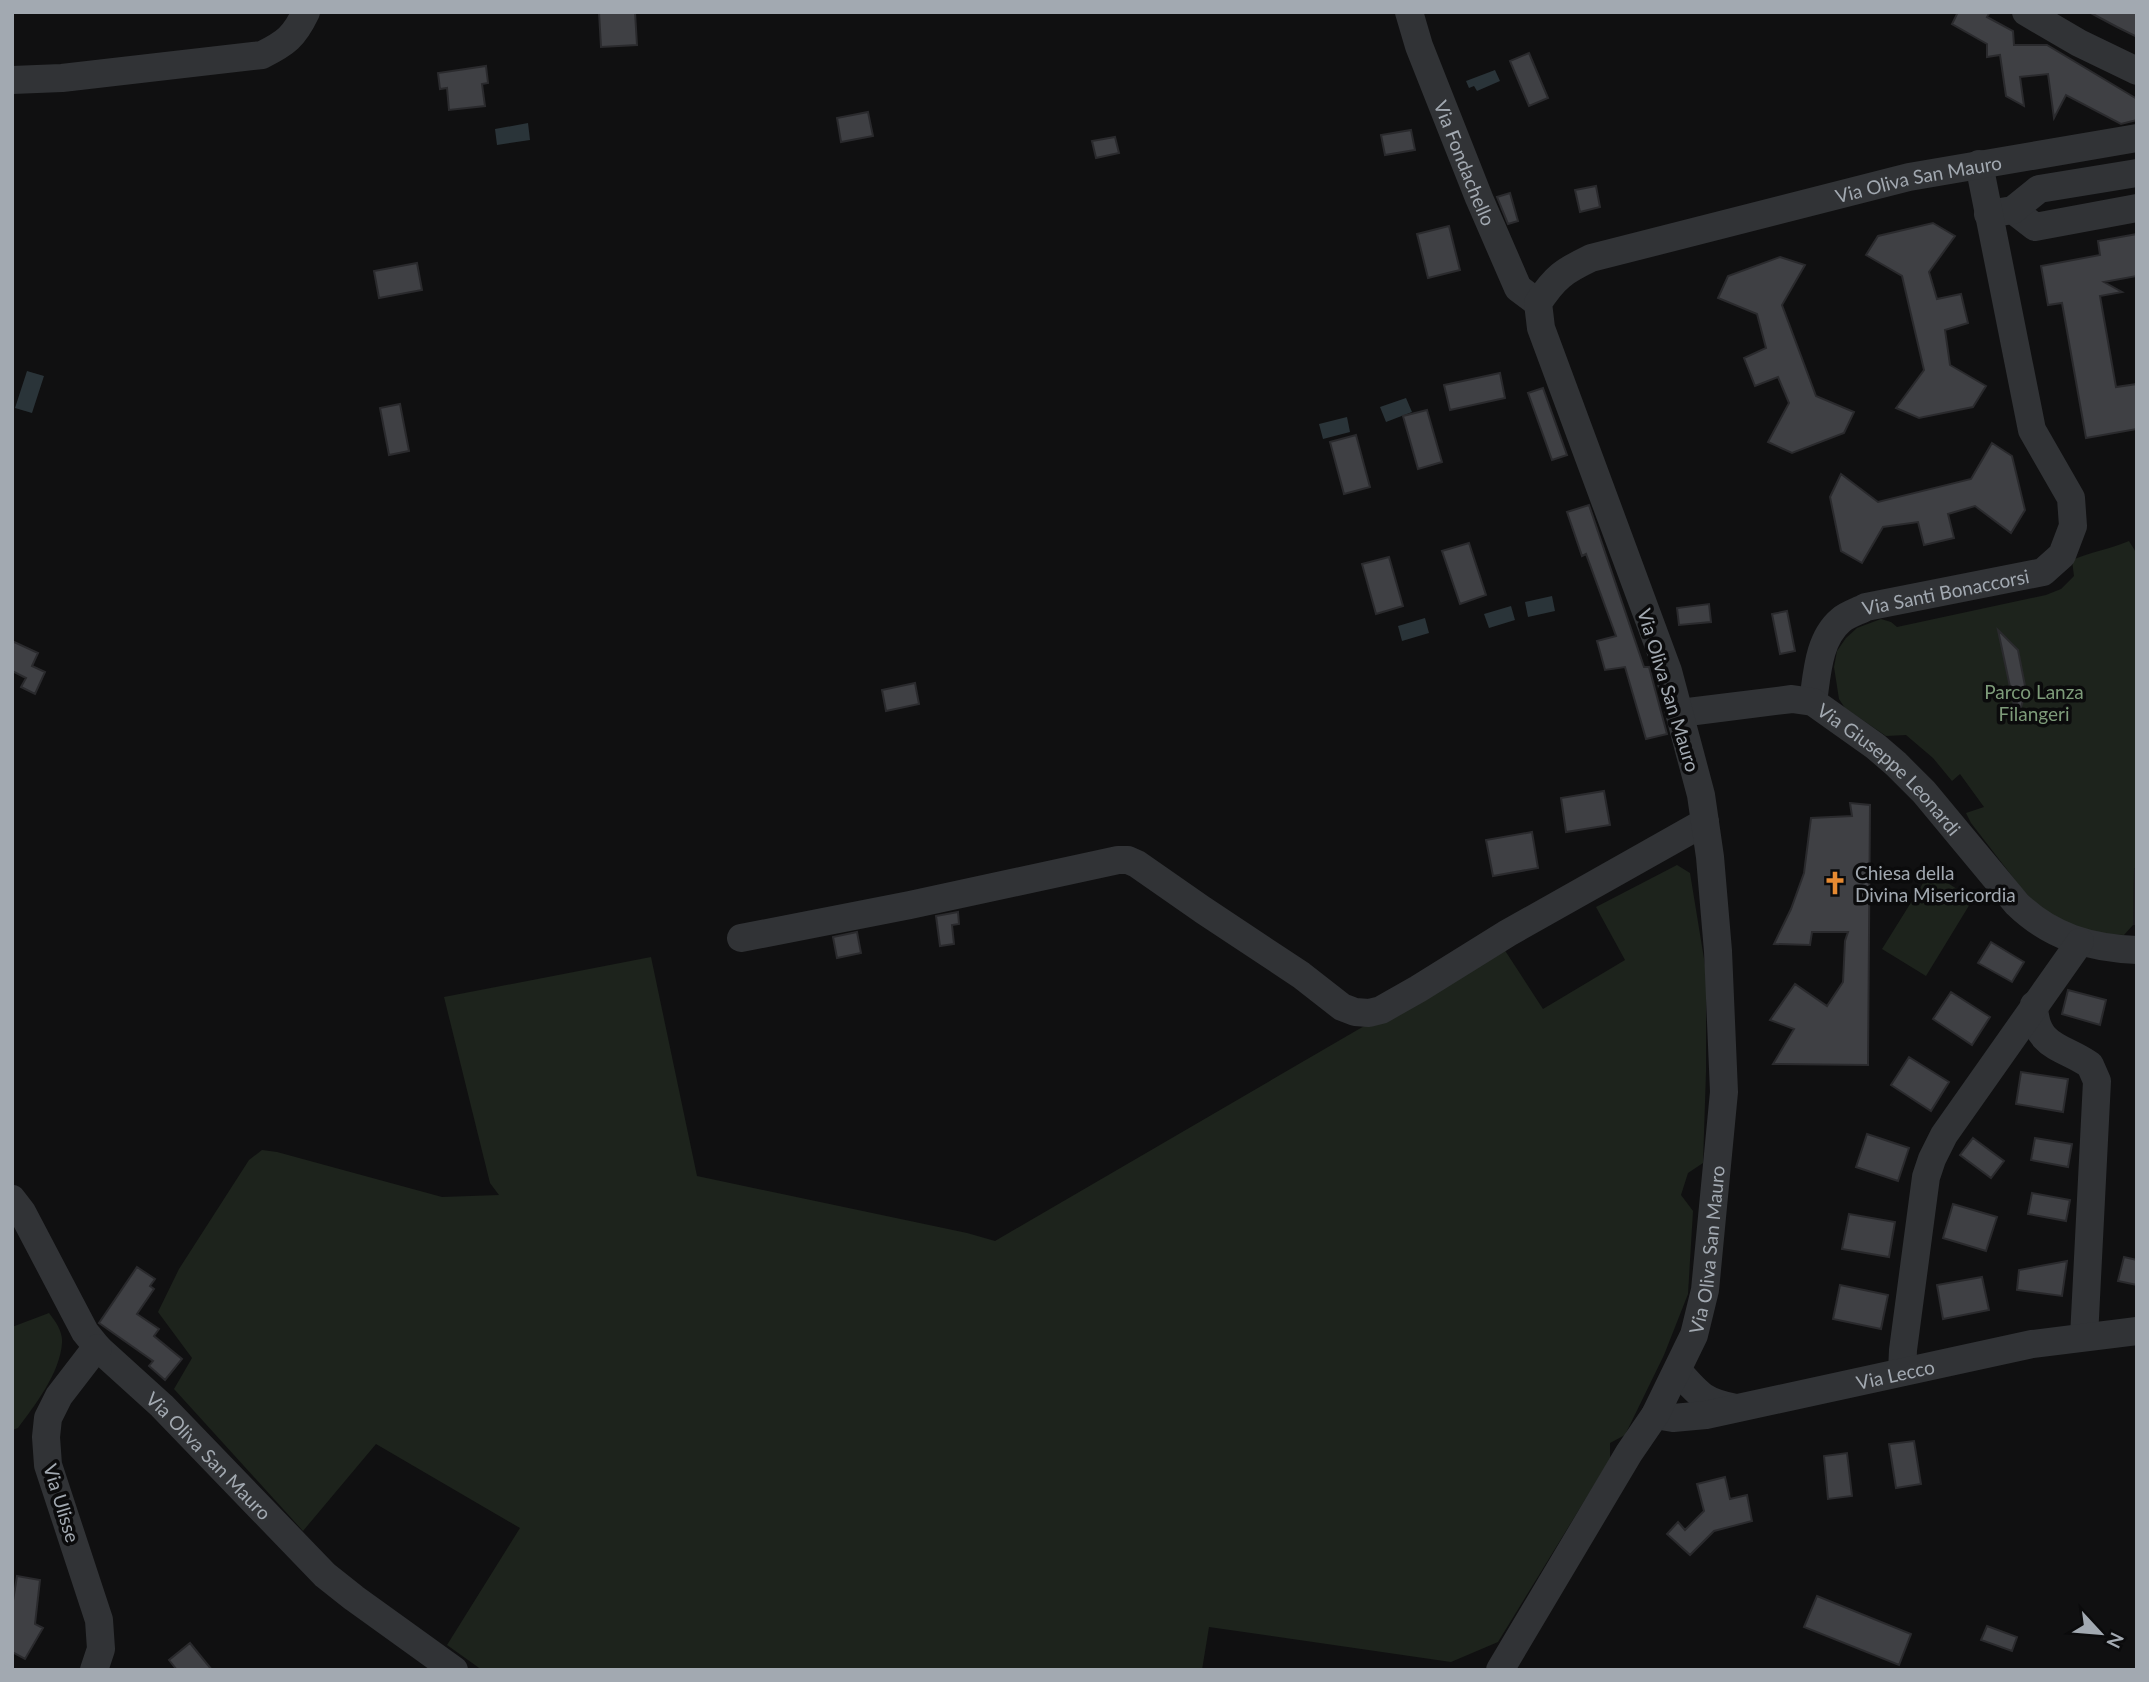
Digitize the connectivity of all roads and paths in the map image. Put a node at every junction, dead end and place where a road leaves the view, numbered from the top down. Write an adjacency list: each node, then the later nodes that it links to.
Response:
1 (306, 12): 6 (street)
2 (1409, 12): 13 (street, Via Fondachello)
3 (2026, 12): 4 (street)
4 (2079, 43): 5 (street); 7 (street)
5 (2137, 71)
6 (12, 80)
7 (2137, 85)
8 (2137, 138): 9 (street, Via Oliva San Mauro)
9 (1979, 164): 12 (street, Via Santi Bonaccorsi); 13 (street, Via Oliva San Mauro)
10 (2137, 173): 12 (street)
11 (2137, 208): 12 (street)
12 (2001, 212): 14 (street, Via Santi Bonaccorsi)
13 (1538, 303): 15 (street, Via Oliva San Mauro)
14 (1813, 702): 15 (street, Via Giuseppe Leonardi); 18 (street, Via Giuseppe Leonardi)
15 (1680, 713): 16 (street, Via Oliva San Mauro)
16 (1705, 822): 17 (street); 27 (street, Via Oliva San Mauro)
17 (741, 938)
18 (2080, 942): 19 (street, Via Giuseppe Leonardi); 20 (street)
19 (2137, 950)
20 (2034, 1005): 21 (street); 22 (street)
21 (2051, 1045): 22 (street); 25 (street)
22 (1997, 1059): 28 (street)
23 (12, 1199): 26 (street, Via Oliva San Mauro)
24 (2137, 1331): 25 (street, Via Lecco)
25 (2084, 1337): 28 (street, Via Lecco)
26 (98, 1348): 31 (street, Via Ulisse); 32 (street, Via Oliva San Mauro)
27 (1678, 1371): 29 (street); 30 (street, Via Oliva San Mauro)
28 (1902, 1372): 29 (street, Via Lecco)
29 (1736, 1408): 30 (street, Via Lecco)
30 (1655, 1415): 33 (street, Via Oliva San Mauro)
31 (94, 1670)
32 (454, 1670)
33 (1500, 1670)

